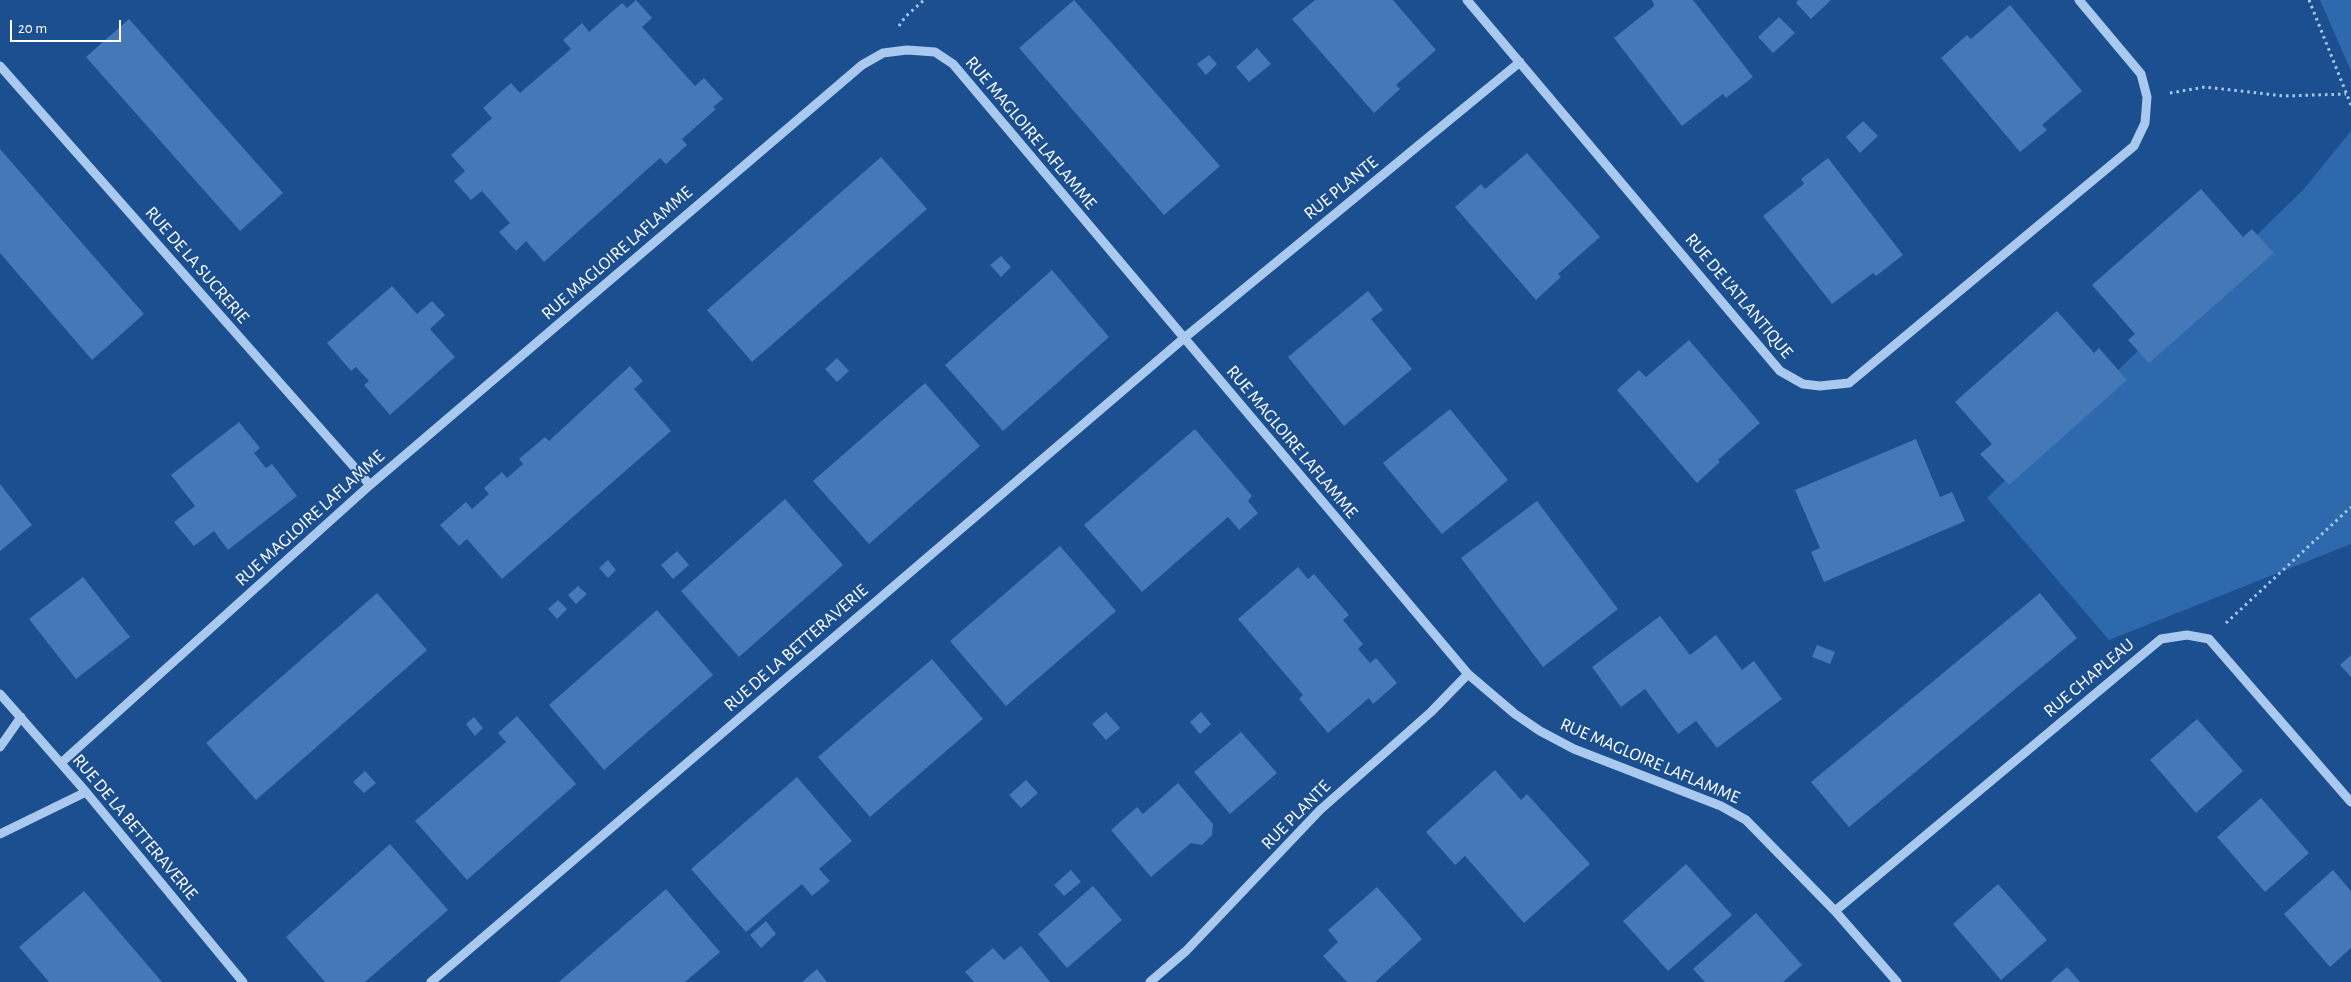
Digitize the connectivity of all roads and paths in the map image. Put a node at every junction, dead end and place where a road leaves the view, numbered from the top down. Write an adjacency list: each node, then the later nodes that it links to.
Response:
1 (1467, 0): 4 (street, RUE DE L'ATLANTIQUE)
2 (2079, 0): 7 (street, RUE DE L'ATLANTIQUE)
3 (2309, 0): 6 (path)
4 (1520, 62): 7 (street, RUE DE L'ATLANTIQUE); 9 (street, RUE PLANTE)
5 (0, 66): 10 (street, RUE DE LA SUCRERIE)
6 (2346, 94): 7 (path); 8 (path)
7 (2147, 97)
8 (2351, 104)
9 (1183, 339): 10 (street, RUE MAGLOIRE LAFLAMME); 13 (street, RUE MAGLOIRE LAFLAMME); 23 (street, RUE DE LA BETTERAVERIE)
10 (370, 485): 17 (street, RUE MAGLOIRE LAFLAMME)
11 (2351, 507): 12 (path)
12 (2209, 639): 19 (street); 21 (street, RUE CHAPLEAU)
13 (1468, 674): 21 (street, RUE MAGLOIRE LAFLAMME); 24 (street, RUE PLANTE)
14 (0, 694): 15 (street, RUE DE LA BETTERAVERIE)
15 (21, 718): 16 (street); 17 (street, RUE DE LA BETTERAVERIE)
16 (0, 746)
17 (61, 763): 18 (street, RUE DE LA BETTERAVERIE)
18 (86, 792): 20 (street); 22 (street, RUE DE LA BETTERAVERIE)
19 (2351, 802)
20 (0, 834)
21 (1836, 911): 25 (street, RUE MAGLOIRE LAFLAMME)
22 (243, 982)
23 (431, 982)
24 (1150, 982)
25 (1897, 982)

